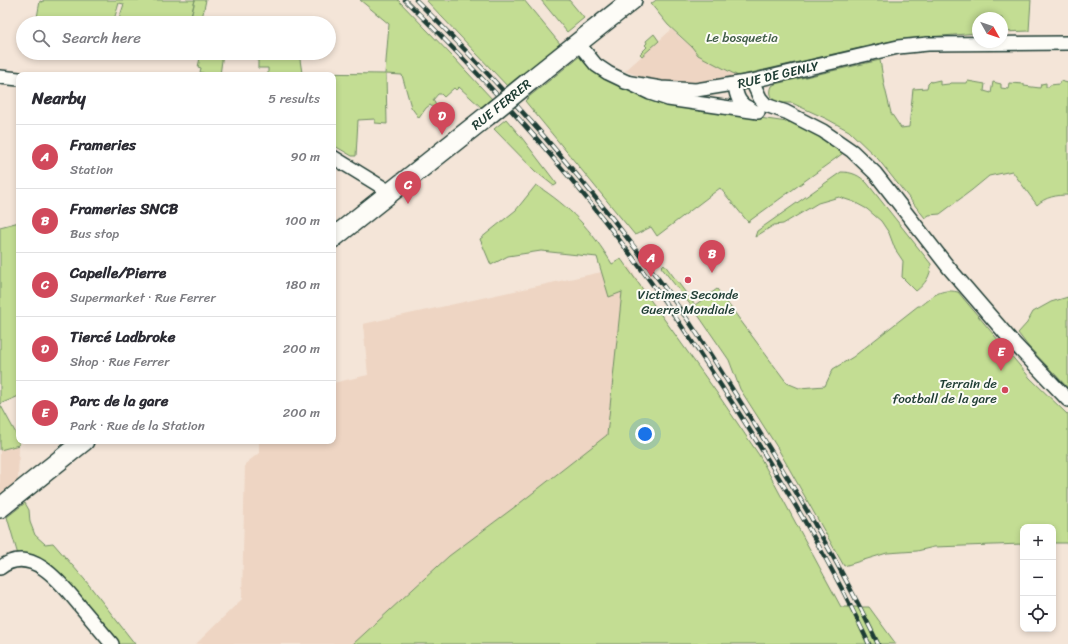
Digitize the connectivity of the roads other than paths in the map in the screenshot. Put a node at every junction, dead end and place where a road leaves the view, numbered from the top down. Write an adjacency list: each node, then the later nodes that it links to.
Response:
1 (632, 0): 2 (main road, RUE FERRER)
2 (578, 43): 7 (street); 12 (main road, RUE FERRER, bridge)
3 (1068, 43): 6 (street, RUE DE GENLY)
4 (0, 77): 5 (street)
5 (16, 79)
6 (752, 81): 8 (street, RUE DE GENLY); 10 (street)
7 (625, 82): 8 (street, RUE DE GENLY); 9 (street, RUE DE GENLY)
8 (735, 84): 9 (street)
9 (758, 112): 10 (street, RUE DE GENLY)
10 (800, 120): 14 (street)
11 (336, 159): 12 (street)
12 (390, 192): 13 (main road, RUE FERRER)
13 (336, 236)
14 (1068, 400)
15 (80, 444): 16 (main road)
16 (0, 508)
17 (0, 568): 18 (street)
18 (112, 644)

